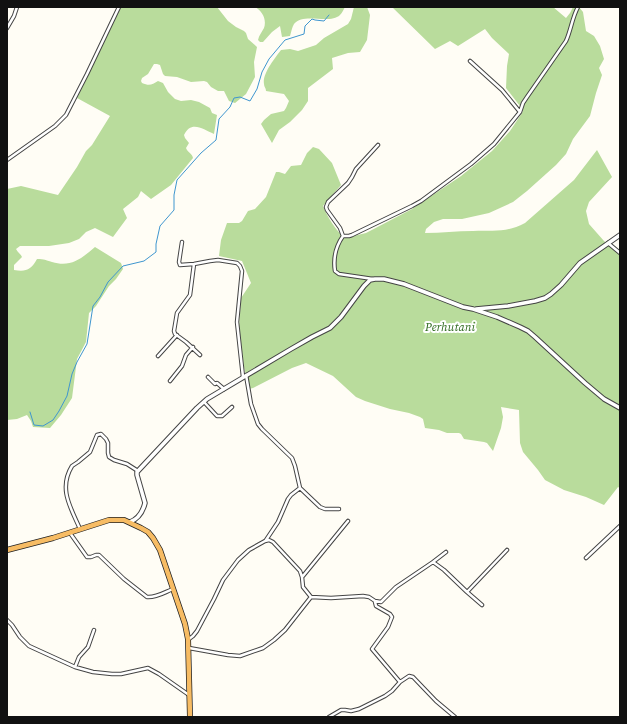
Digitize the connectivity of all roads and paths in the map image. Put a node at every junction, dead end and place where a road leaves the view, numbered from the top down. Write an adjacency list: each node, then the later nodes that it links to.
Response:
1 (17, 7): 4 (street)
2 (119, 7): 8 (street)
3 (578, 7): 6 (street)
4 (7, 28)
5 (470, 61): 6 (street)
6 (520, 112): 10 (street)
7 (378, 145): 10 (street)
8 (7, 160)
9 (620, 235): 12 (street)
10 (343, 236): 15 (street)
11 (182, 242): 14 (street)
12 (608, 243): 13 (street); 16 (street)
13 (620, 253)
14 (194, 264): 17 (street); 21 (street)
15 (375, 279): 16 (street); 21 (street)
16 (473, 309): 27 (street)
17 (177, 335): 18 (street); 20 (street)
18 (193, 347): 19 (street); 23 (street)
19 (200, 355)
20 (158, 356)
21 (245, 376): 24 (street); 29 (street)
22 (208, 377): 24 (street)
23 (170, 381)
24 (224, 389): 25 (street)
25 (204, 402): 26 (street); 28 (street)
26 (232, 408)
27 (620, 408)
28 (138, 471): 32 (street); 34 (street)
29 (300, 488): 30 (street); 36 (street)
30 (339, 509)
31 (348, 521): 42 (street)
32 (130, 522): 34 (highway); 43 (highway)
33 (620, 526): 40 (street)
34 (80, 529): 35 (highway)
35 (70, 532): 37 (highway); 43 (street)
36 (265, 541): 42 (street); 50 (street)
37 (7, 550)
38 (507, 550): 44 (street)
39 (446, 552): 41 (street)
40 (586, 558)
41 (434, 562): 44 (street); 46 (street)
42 (302, 577): 45 (street)
43 (173, 589): 50 (highway)
44 (467, 592): 47 (street)
45 (311, 598): 46 (street); 51 (street)
46 (375, 601): 53 (street)
47 (482, 605)
48 (7, 620): 52 (street)
49 (94, 630): 52 (street)
50 (188, 639): 51 (highway)
51 (189, 648): 54 (highway)
52 (75, 666): 54 (street)
53 (400, 682): 56 (street); 57 (street)
54 (190, 695): 55 (highway)
55 (190, 717)
56 (329, 717)
57 (455, 717)

